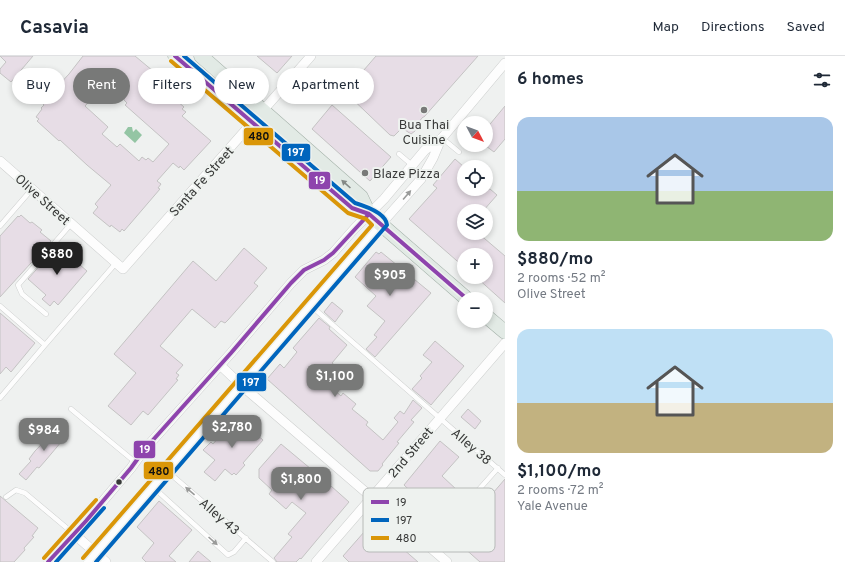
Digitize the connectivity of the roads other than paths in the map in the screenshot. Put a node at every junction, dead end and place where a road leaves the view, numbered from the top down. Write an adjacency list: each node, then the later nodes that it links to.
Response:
1 (175, 56): 6 (main road)
2 (201, 56): 5 (main road)
3 (311, 56): 5 (street, Santa Fe Street)
4 (505, 63): 7 (street)
5 (263, 111): 6 (street, Santa Fe Street); 13 (main road, one-way to 5)
6 (253, 123): 13 (main road); 17 (street, Santa Fe Street)
7 (442, 138): 8 (lane); 11 (street); 15 (street, one-way to 7)
8 (457, 150)
9 (399, 154): 11 (lane)
10 (0, 161): 12 (street, Olive Street)
11 (412, 165): 13 (street)
12 (32, 189): 14 (street, Olive Street); 16 (lane)
13 (369, 214): 15 (main road); 26 (street)
14 (71, 224): 17 (street, Olive Street); 21 (lane)
15 (381, 224): 18 (main road); 19 (street)
16 (0, 226)
17 (119, 266): 25 (lane)
18 (459, 292)
19 (310, 305): 27 (street); 30 (lane, Alley 38)
20 (0, 306): 25 (lane)
21 (46, 314)
22 (493, 322): 23 (main road)
23 (505, 332)
24 (505, 343): 30 (street, 2nd Street)
25 (45, 345): 28 (lane)
26 (220, 365): 27 (street); 31 (street)
27 (241, 385): 33 (street); 38 (street)
28 (0, 398)
29 (71, 409): 31 (lane)
30 (439, 418): 32 (lane, Alley 38); 36 (street, 2nd Street)
31 (135, 462): 41 (street)
32 (498, 468): 34 (lane, Alley 38); 37 (lane)
33 (167, 471): 35 (street); 42 (lane, Alley 43, one-way to 33)
34 (505, 475)
35 (153, 487): 42 (lane, one-way to 42); 44 (street)
36 (380, 488)
37 (480, 488)
38 (363, 489)
39 (6, 497): 41 (lane)
40 (363, 507): 49 (street, 2nd Street)
41 (74, 534): 44 (street); 45 (street)
42 (246, 538): 48 (lane, Alley 43)
43 (435, 552): 50 (street)
44 (96, 553): 46 (street); 47 (street)
45 (48, 562)
46 (88, 562)
47 (106, 562)
48 (273, 562)
49 (316, 562)
50 (447, 562)

